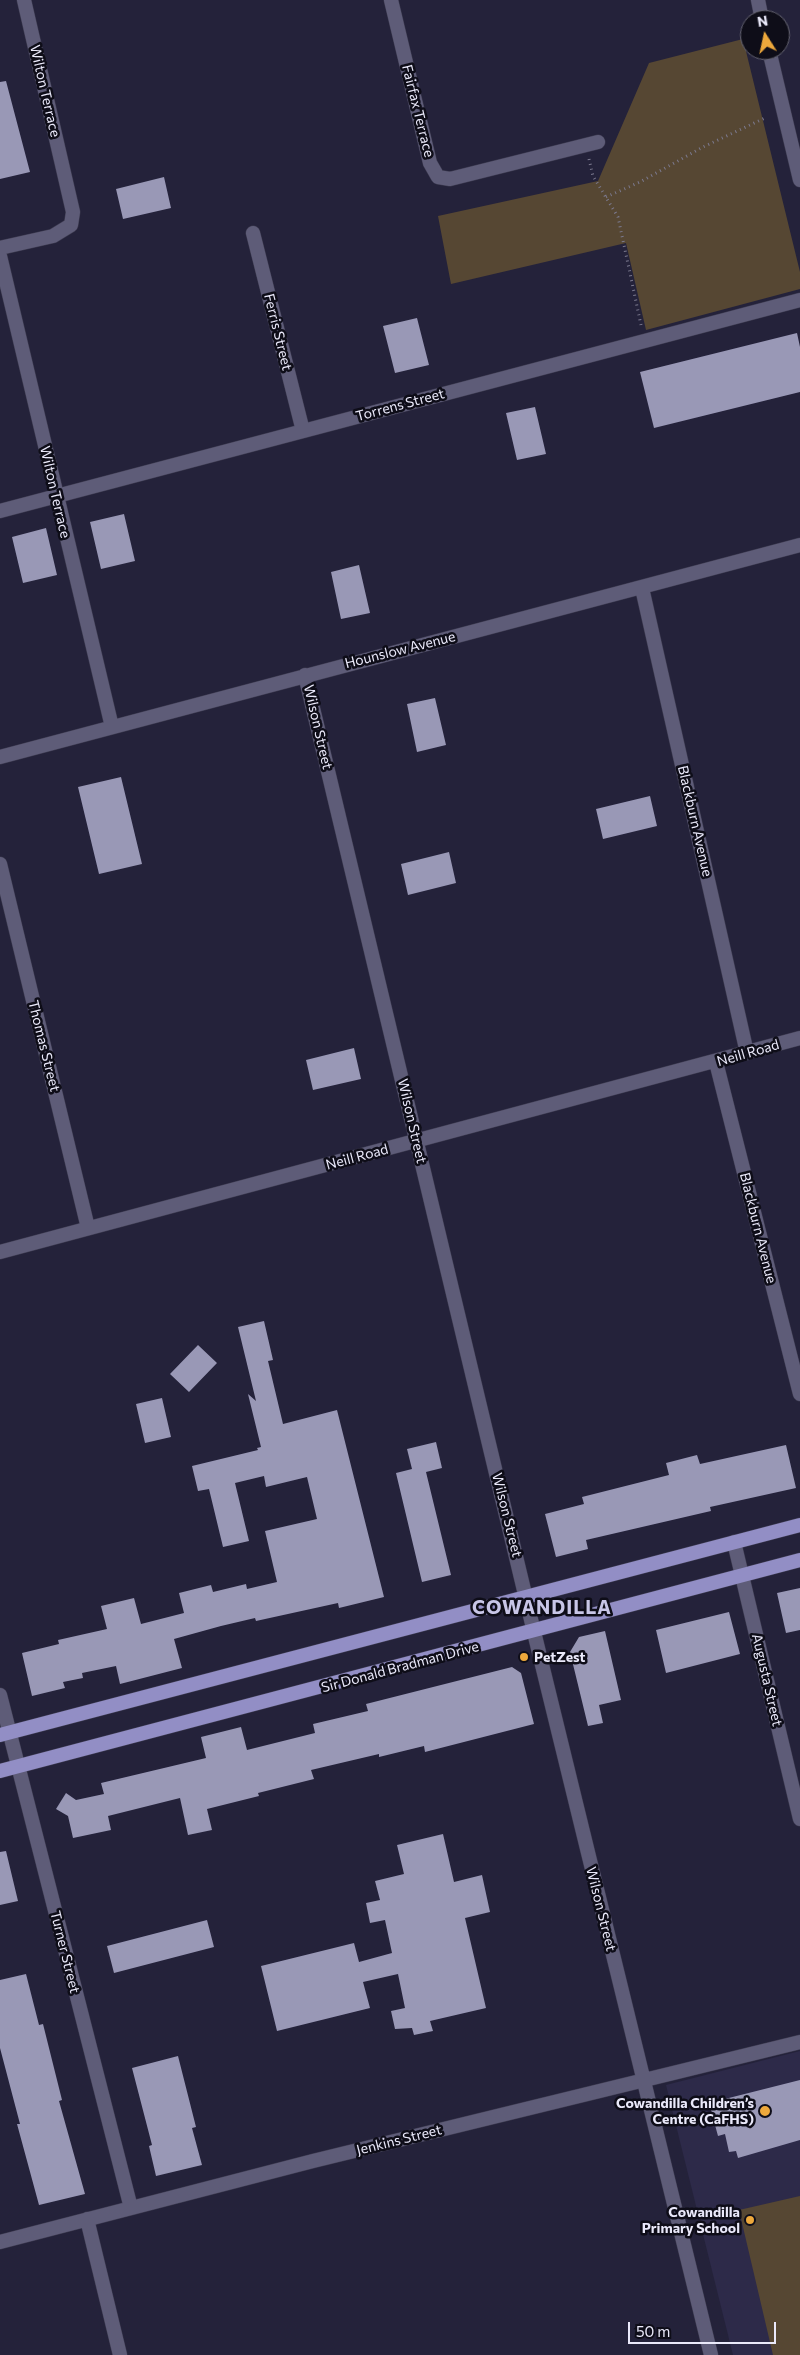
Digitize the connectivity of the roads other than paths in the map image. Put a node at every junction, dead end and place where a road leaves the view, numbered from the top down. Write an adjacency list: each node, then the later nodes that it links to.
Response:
1 (24, 0): 7 (street, Wilton Terrace)
2 (391, 0): 4 (street, Fairfax Terrace)
3 (771, 60): 5 (street)
4 (598, 142)
5 (800, 180)
6 (253, 233): 10 (street, Ferris Street)
7 (0, 248)
8 (0, 256): 11 (street, Wilton Terrace)
9 (800, 300): 10 (street, Torrens Street)
10 (303, 431): 11 (street, Torrens Street)
11 (56, 496): 12 (street, Torrens Street); 16 (street, Wilton Terrace)
12 (0, 511)
13 (800, 545): 14 (street, Hounslow Avenue)
14 (642, 588): 15 (street, Hounslow Avenue); 20 (street, Blackburn Avenue)
15 (305, 675): 16 (street, Hounslow Avenue); 22 (street, Wilson Street)
16 (112, 727): 17 (street, Hounslow Avenue)
17 (0, 757)
18 (0, 864): 23 (street, Thomas Street)
19 (800, 1038): 20 (street, Neill Road)
20 (747, 1053): 21 (street, Neill Road)
21 (716, 1062): 22 (street, Neill Road); 25 (street, Blackburn Avenue)
22 (417, 1142): 23 (street, Neill Road); 30 (street, Wilson Street)
23 (88, 1228): 24 (street, Neill Road)
24 (0, 1252)
25 (800, 1394)
26 (800, 1525): 27 (main road)
27 (734, 1542): 29 (street, Augusta Street); 30 (main road)
28 (800, 1560): 29 (main road, Sir Donald Bradman Drive)
29 (742, 1575): 31 (main road, Sir Donald Bradman Drive); 36 (street, Augusta Street)
30 (526, 1596): 31 (street, Wilson Street); 33 (main road)
31 (534, 1632): 34 (main road, Sir Donald Bradman Drive); 39 (street, Wilson Street)
32 (0, 1696): 33 (street, Turner Street)
33 (4, 1734): 34 (street, Turner Street)
34 (18, 1767): 35 (main road, Sir Donald Bradman Drive); 40 (street, Turner Street)
35 (0, 1771)
36 (798, 1798): 37 (street, Augusta Street)
37 (800, 1819)
38 (800, 2042): 39 (street, Jenkins Street)
39 (642, 2080): 40 (street, Jenkins Street); 44 (street, Wilson Street)
40 (131, 2208): 41 (street, Jenkins Street)
41 (87, 2219): 42 (street, Jenkins Street); 43 (street)
42 (0, 2242)
43 (120, 2355)
44 (711, 2355)

